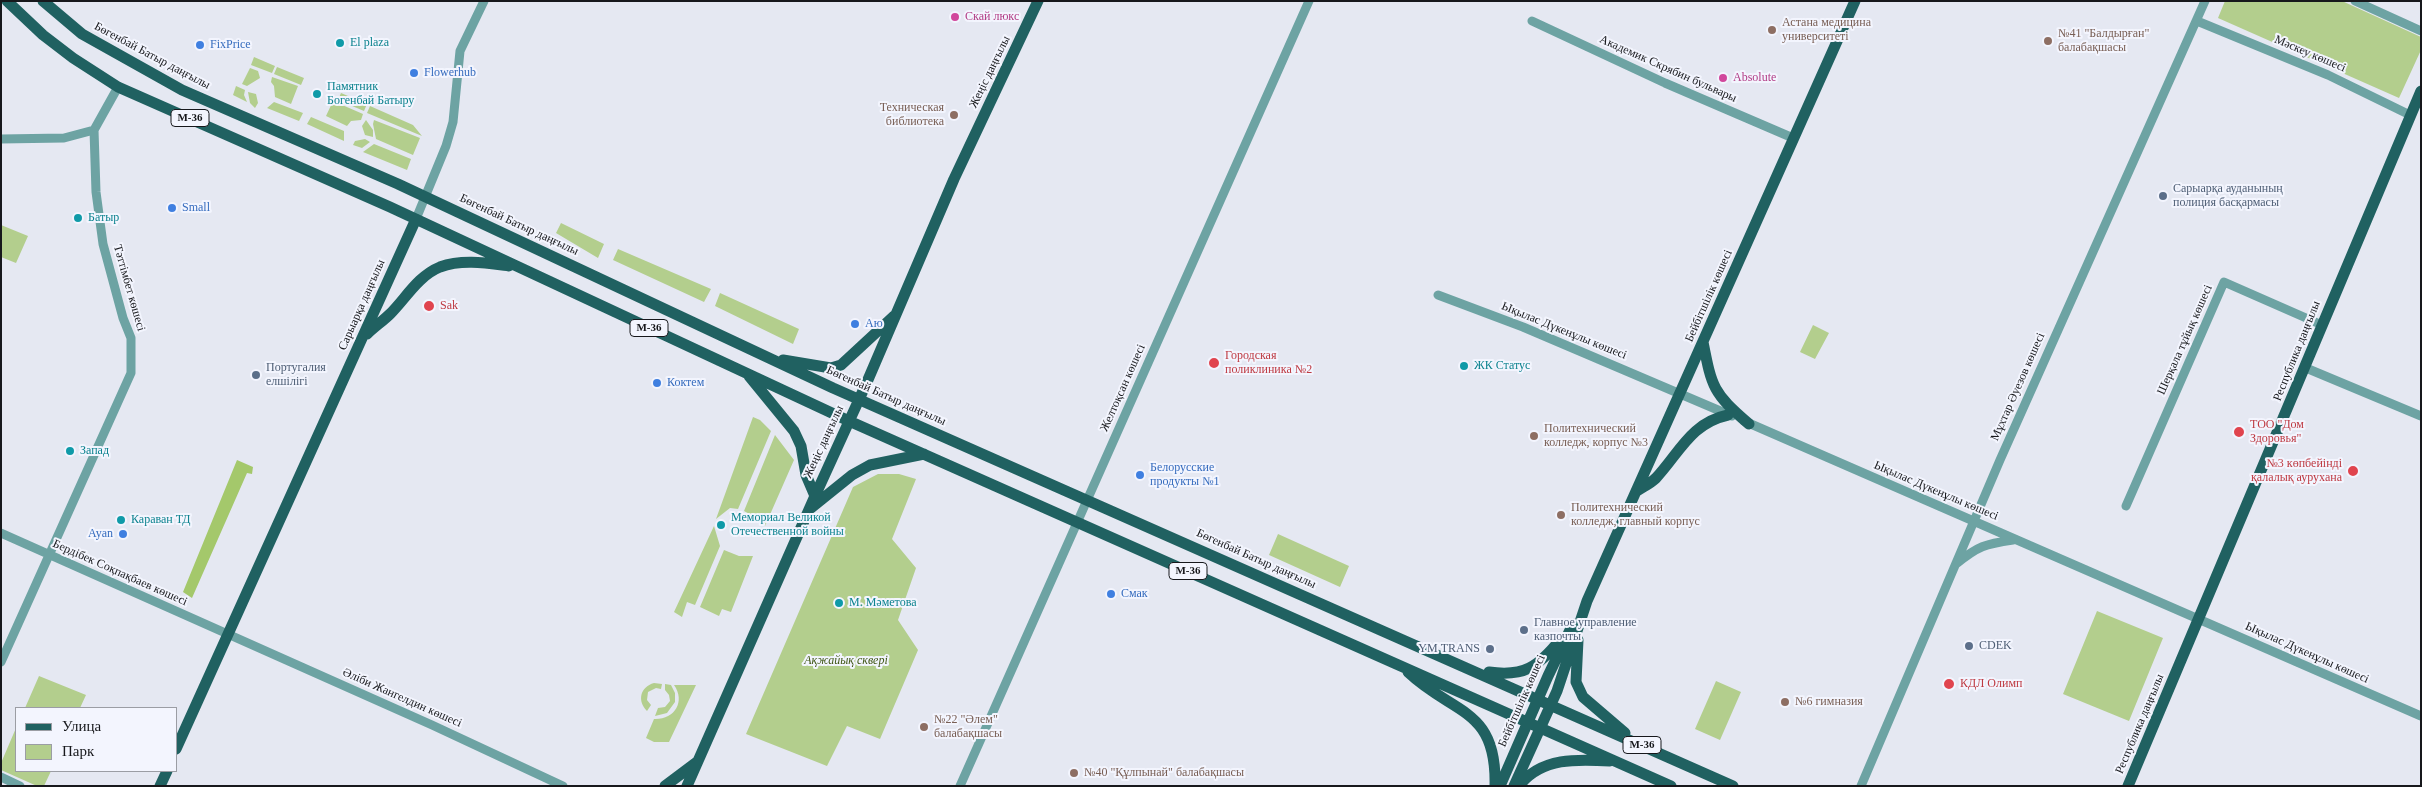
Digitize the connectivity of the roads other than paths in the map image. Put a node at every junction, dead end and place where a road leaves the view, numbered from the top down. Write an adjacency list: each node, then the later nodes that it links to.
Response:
1 (7, 1): 12 (main road, M-36)
2 (43, 1): 18 (main road, Бөгенбай Батыр даңғылы / M-36)
3 (484, 1): 18 (street, Сарыарқа даңғылы)
4 (1038, 1): 22 (main road, Жеңіс даңғылы)
5 (1309, 1): 38 (street, Желтоқсан көшесі)
6 (1855, 1): 16 (main road, Бейбітшілік көшесі)
7 (2205, 1): 10 (street, Мұхтар Әуезов көшесі)
8 (2355, 1): 11 (street)
9 (1532, 21): 16 (street, Академик Скрябин бульвары)
10 (2197, 21): 14 (street, Мәскеу көшесі); 42 (street, Мұхтар Әуезов көшесі)
11 (2421, 31)
12 (118, 87): 15 (street); 19 (main road, M-36)
13 (2421, 91): 14 (main road, Республика даңғылы)
14 (2410, 115): 23 (main road, Республика даңғылы)
15 (94, 130): 17 (street); 45 (street, Тәттімбет көшесі)
16 (1793, 138): 25 (main road, Бейбітшілік көшесі)
17 (1, 139)
18 (425, 197): 19 (street, Сарыарқа даңғылы); 26 (main road, Бөгенбай Батыр даңғылы / M-36)
19 (416, 220): 20 (main road, M-36); 24 (main road, Сарыарқа даңғылы)
20 (518, 267): 24 (main road); 28 (main road, M-36)
21 (1438, 295): 29 (street, Ықылас Дүкенұлы көшесі)
22 (897, 313): 26 (main road); 30 (main road, Жеңіс даңғылы)
23 (2322, 325): 27 (main road, Республика даңғылы); 39 (street, Шерқала тұйық көшесі)
24 (364, 337): 49 (main road, Сарыарқа даңғылы)
25 (1703, 341): 29 (main road, Бейбітшілік көшесі); 34 (main road)
26 (768, 357): 30 (main road, Бөгенбай Батыр даңғылы / M-36)
27 (2306, 368): 32 (street); 47 (main road, Республика даңғылы)
28 (746, 373): 33 (main road, M-36); 37 (main road)
29 (1681, 394): 31 (street, Ықылас Дүкенұлы көшесі); 36 (main road, Бейбітшілік көшесі)
30 (860, 399): 33 (main road, Жеңіс даңғылы); 38 (main road, Бөгенбай Батыр даңғылы / M-36)
31 (1728, 415): 34 (street, Ықылас Дүкенұлы көшесі); 36 (main road)
32 (2421, 416)
33 (850, 421): 35 (main road, M-36); 37 (main road, Жеңіс даңғылы)
34 (1749, 424): 42 (street, Ықылас Дүкенұлы көшесі)
35 (924, 454): 40 (main road); 41 (main road, M-36)
36 (1637, 492): 48 (main road, Бейбітшілік көшесі)
37 (814, 496): 40 (main road, Жеңіс даңғылы)
38 (1087, 500): 41 (street, Желтоқсан көшесі); 52 (main road, Бөгенбай Батыр даңғылы / M-36)
39 (2126, 506)
40 (810, 509): 60 (main road, Жеңіс даңғылы)
41 (1077, 522): 51 (main road, M-36); 69 (street, Желтоқсан көшесі)
42 (1974, 522): 44 (street, Ықылас Дүкенұлы көшесі); 46 (street, Мұхтар Әуезов көшесі)
43 (1, 533): 45 (street, Бердібек Соқпақбаев көшесі)
44 (2015, 539): 46 (street); 47 (street, Ықылас Дүкенұлы көшесі)
45 (49, 555): 49 (street, Бердібек Соқпақбаев көшесі); 50 (street, Тәттімбет көшесі)
46 (1954, 566): 76 (street, Мұхтар Әуезов көшесі)
47 (2200, 620): 55 (street, Ықылас Дүкенұлы көшесі); 77 (main road, Республика даңғылы)
48 (1576, 625): 52 (main road); 53 (main road, Бейбітшілік көшесі); 54 (main road, Бейбітшілік көшесі); 58 (main road)
49 (229, 636): 59 (main road, Сарыарқа даңғылы); 66 (street, Әліби Жангелдин көшесі)
50 (1, 662)
51 (1401, 666): 56 (main road, M-36); 70 (main road)
52 (1474, 670): 53 (main road, Бөгенбай Батыр даңғылы / M-36)
53 (1538, 698): 54 (main road, Бөгенбай Батыр даңғылы / M-36); 56 (main road, Бейбітшілік көшесі)
54 (1551, 704): 57 (main road, Бейбітшілік көшесі); 58 (main road, Бөгенбай Батыр даңғылы / M-36)
55 (2421, 716)
56 (1527, 722): 57 (main road, M-36); 71 (main road, Бейбітшілік көшесі)
57 (1540, 727): 61 (main road, M-36); 72 (main road, Бейбітшілік көшесі)
58 (1636, 742): 75 (main road, Бөгенбай Батыр даңғылы / M-36)
59 (178, 745)
60 (698, 761): 67 (main road); 68 (main road, Жеңіс даңғылы)
61 (1619, 762): 73 (main road); 74 (main road, M-36)
62 (167, 772): 65 (main road)
63 (1, 777): 64 (street)
64 (20, 786)
65 (160, 786)
66 (563, 786)
67 (665, 786)
68 (687, 786)
69 (960, 786)
70 (1495, 786)
71 (1500, 786)
72 (1514, 786)
73 (1520, 786)
74 (1671, 786)
75 (1733, 786)
76 (1861, 786)
77 (2128, 786)

